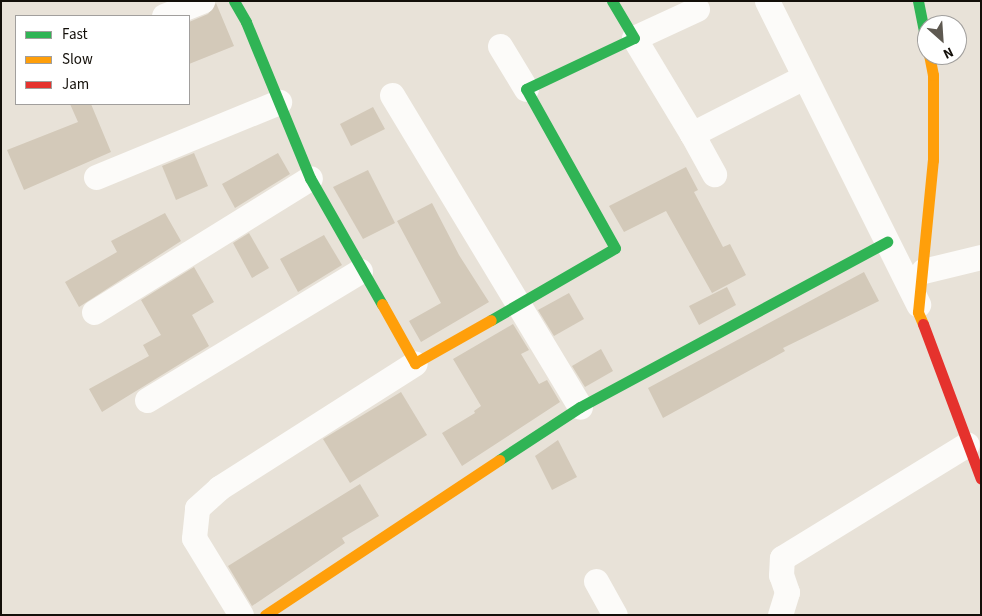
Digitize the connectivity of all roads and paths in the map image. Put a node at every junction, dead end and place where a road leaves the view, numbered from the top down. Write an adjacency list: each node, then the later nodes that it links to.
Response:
1 (202, 1): 7 (street)
2 (234, 1): 15 (street)
3 (612, 1): 9 (street)
4 (767, 1): 12 (street)
5 (918, 1): 8 (street)
6 (697, 10): 9 (street)
7 (167, 15)
8 (921, 15)
9 (634, 38): 13 (street); 16 (street)
10 (500, 46): 13 (street)
11 (931, 65): 23 (street)
12 (804, 76): 16 (street); 20 (street)
13 (526, 89): 24 (street)
14 (392, 95): 24 (street)
15 (279, 102): 18 (street); 19 (street)
16 (692, 134): 17 (street)
17 (714, 174)
18 (96, 177)
19 (310, 178): 22 (street); 26 (street)
20 (887, 242): 25 (street); 29 (street)
21 (981, 257): 23 (street)
22 (360, 270): 27 (street); 28 (street)
23 (923, 271): 25 (street)
24 (518, 303): 27 (street); 29 (street)
25 (918, 304): 30 (street)
26 (94, 312)
27 (415, 363): 33 (street)
28 (147, 400)
29 (580, 407): 34 (street)
30 (968, 444): 31 (street); 36 (street)
31 (981, 479)
32 (596, 581): 35 (street)
33 (241, 615)
34 (265, 615)
35 (615, 615)
36 (780, 615)

